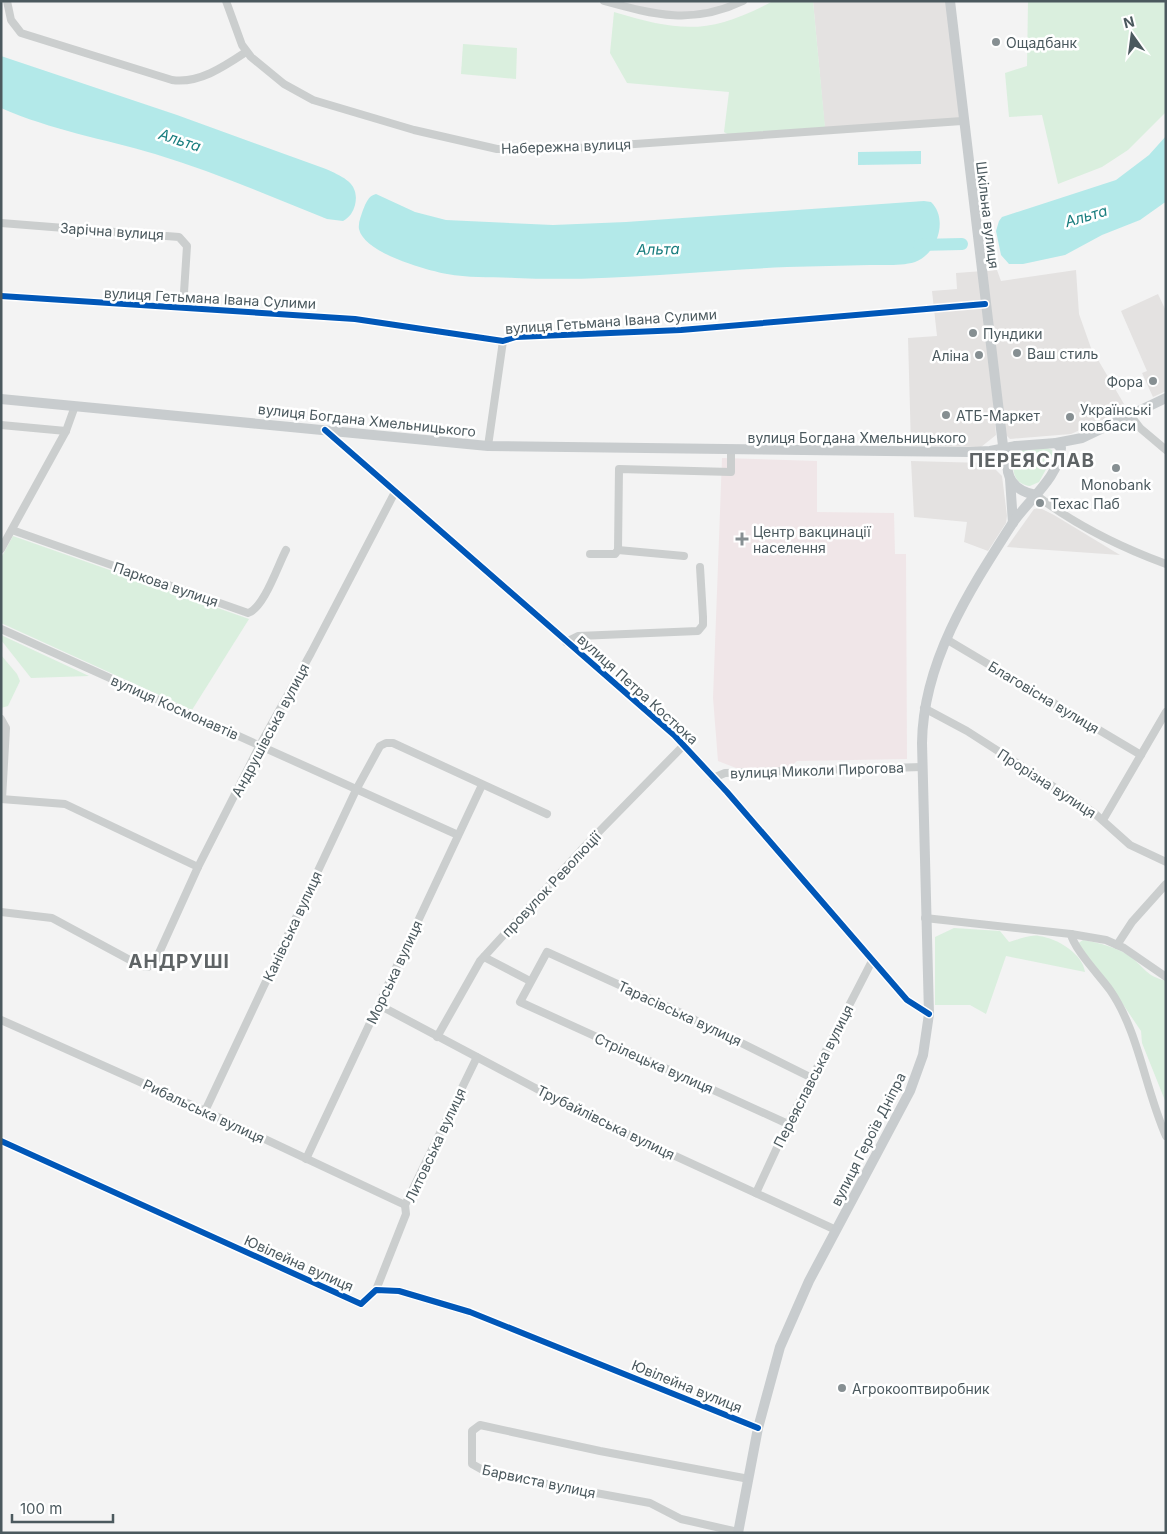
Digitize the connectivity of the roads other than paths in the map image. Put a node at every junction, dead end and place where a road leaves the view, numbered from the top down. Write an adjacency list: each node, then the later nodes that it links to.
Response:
1 (7, 1): 6 (street)
2 (226, 1): 6 (street, Набережна вулиця)
3 (604, 1): 4 (street)
4 (743, 1)
5 (950, 1): 7 (main road, Шкільна вулиця)
6 (246, 52): 7 (street, Набережна вулиця)
7 (962, 121): 10 (main road, Шкільна вулиця)
8 (1, 223): 11 (street, Зарічна вулиця)
9 (1, 296): 11 (street, вулиця Гетьмана Івана Сулими)
10 (985, 304): 12 (street, вулиця Гетьмана Івана Сулими); 20 (main road, Шкільна вулиця)
11 (183, 308): 12 (street, вулиця Гетьмана Івана Сулими)
12 (502, 341): 23 (street)
13 (1166, 398): 16 (main road)
14 (1, 399): 15 (main road, вулиця Богдана Хмельницького)
15 (75, 406): 18 (main road, вулиця Богдана Хмельницького); 19 (street)
16 (1130, 415): 21 (main road); 27 (street)
17 (1, 425): 19 (street)
18 (324, 430): 23 (main road, вулиця Богдана Хмельницького); 31 (street, вулиця Петра Костюка)
19 (66, 431): 34 (street)
20 (1000, 432): 24 (main road); 25 (main road, Шкільна вулиця); 28 (main road, вулиця Богдана Хмельницького)
21 (1076, 439): 22 (main road); 29 (main road)
22 (1056, 443): 24 (main road, вулиця Богдана Хмельницького); 29 (main road)
23 (488, 446): 26 (main road, вулиця Богдана Хмельницького)
24 (1016, 446): 25 (main road, вулиця Богдана Хмельницького); 30 (main road)
25 (1003, 449): 28 (main road, вулиця Богдана Хмельницького); 30 (main road, Шкільна вулиця)
26 (731, 450): 28 (main road, вулиця Богдана Хмельницького); 37 (street, вулиця Богдана Хмельницького)
27 (1166, 450)
28 (983, 452): 30 (main road, вулиця Богдана Хмельницького)
29 (1060, 457): 32 (main road, вулиця Героїв Дніпра)
30 (1009, 474): 32 (main road, вулиця Богдана Хмельницького); 33 (main road)
31 (395, 492): 44 (street, вулиця Петра Костюка); 48 (street, Андрушівська вулиця)
32 (1036, 495): 33 (main road, вулиця Героїв Дніпра); 40 (street)
33 (1013, 523): 43 (main road, вулиця Героїв Дніпра)
34 (12, 530): 35 (street); 36 (street, Паркова вулиця)
35 (1, 549)
36 (286, 550)
37 (618, 550): 38 (street); 39 (street)
38 (590, 554)
39 (684, 556)
40 (1166, 564)
41 (700, 567): 44 (street)
42 (1, 629): 48 (street, вулиця Космонавтів)
43 (946, 639): 45 (main road, вулиця Героїв Дніпра); 50 (street, Благовісна вулиця)
44 (566, 642): 49 (street, вулиця Петра Костюка)
45 (924, 708): 51 (main road, вулиця Героїв Дніпра); 57 (street, Прорізна вулиця)
46 (1166, 712): 50 (street)
47 (1, 718): 55 (street)
48 (260, 745): 54 (street, вулиця Космонавтів); 60 (street, Андрушівська вулиця)
49 (684, 745): 52 (street, вулиця Петра Костюка); 66 (street, провулок Революції)
50 (1141, 755): 57 (street)
51 (922, 767): 52 (street, вулиця Миколи Пирогова); 63 (main road, вулиця Героїв Дніпра)
52 (713, 778): 67 (street, вулиця Петра Костюка)
53 (482, 785): 54 (street, Канівська вулиця); 56 (street); 58 (street, Морська вулиця)
54 (356, 790): 58 (street, вулиця Космонавтів); 76 (street, Канівська вулиця)
55 (2, 799): 60 (street)
56 (547, 814)
57 (1103, 820): 59 (street, Прорізна вулиця)
58 (458, 835): 70 (street, Морська вулиця)
59 (1166, 862)
60 (198, 867): 62 (street, Андрушівська вулиця)
61 (1166, 884): 65 (street)
62 (1, 912)
63 (925, 918): 64 (street); 71 (main road, вулиця Героїв Дніпра)
64 (1071, 934): 65 (street); 78 (street)
65 (1117, 945): 68 (street)
66 (484, 957): 69 (street); 73 (street, провулок Революції)
67 (872, 961): 71 (street, вулиця Петра Костюка); 75 (street, Переяславська вулиця)
68 (1166, 977)
69 (530, 981): 75 (street, Тарасівська вулиця); 77 (street, Стрілецька вулиця)
70 (379, 1005): 73 (street, Трубайлівська вулиця); 80 (street, Морська вулиця)
71 (929, 1014): 83 (main road, вулиця Героїв Дніпра)
72 (1, 1020): 76 (street, Рибальська вулиця)
73 (437, 1037): 74 (street, Трубайлівська вулиця)
74 (477, 1057): 81 (street, Трубайлівська вулиця); 82 (street, Литовська вулиця)
75 (812, 1078): 77 (street, Переяславська вулиця)
76 (205, 1111): 80 (street, Рибальська вулиця)
77 (788, 1124): 81 (street, Переяславська вулиця)
78 (1166, 1136)
79 (1, 1141): 84 (street, Ювілейна вулиця)
80 (306, 1159): 82 (street, Рибальська вулиця)
81 (756, 1193): 83 (street, Трубайлівська вулиця)
82 (405, 1205): 84 (street, Литовська вулиця)
83 (836, 1230): 85 (main road, вулиця Героїв Дніпра)
84 (376, 1290): 85 (street, Ювілейна вулиця)
85 (758, 1428): 86 (main road, вулиця Героїв Дніпра)
86 (748, 1479): 87 (main road, вулиця Героїв Дніпра); 87 (street, Барвиста вулиця)
87 (738, 1532)

